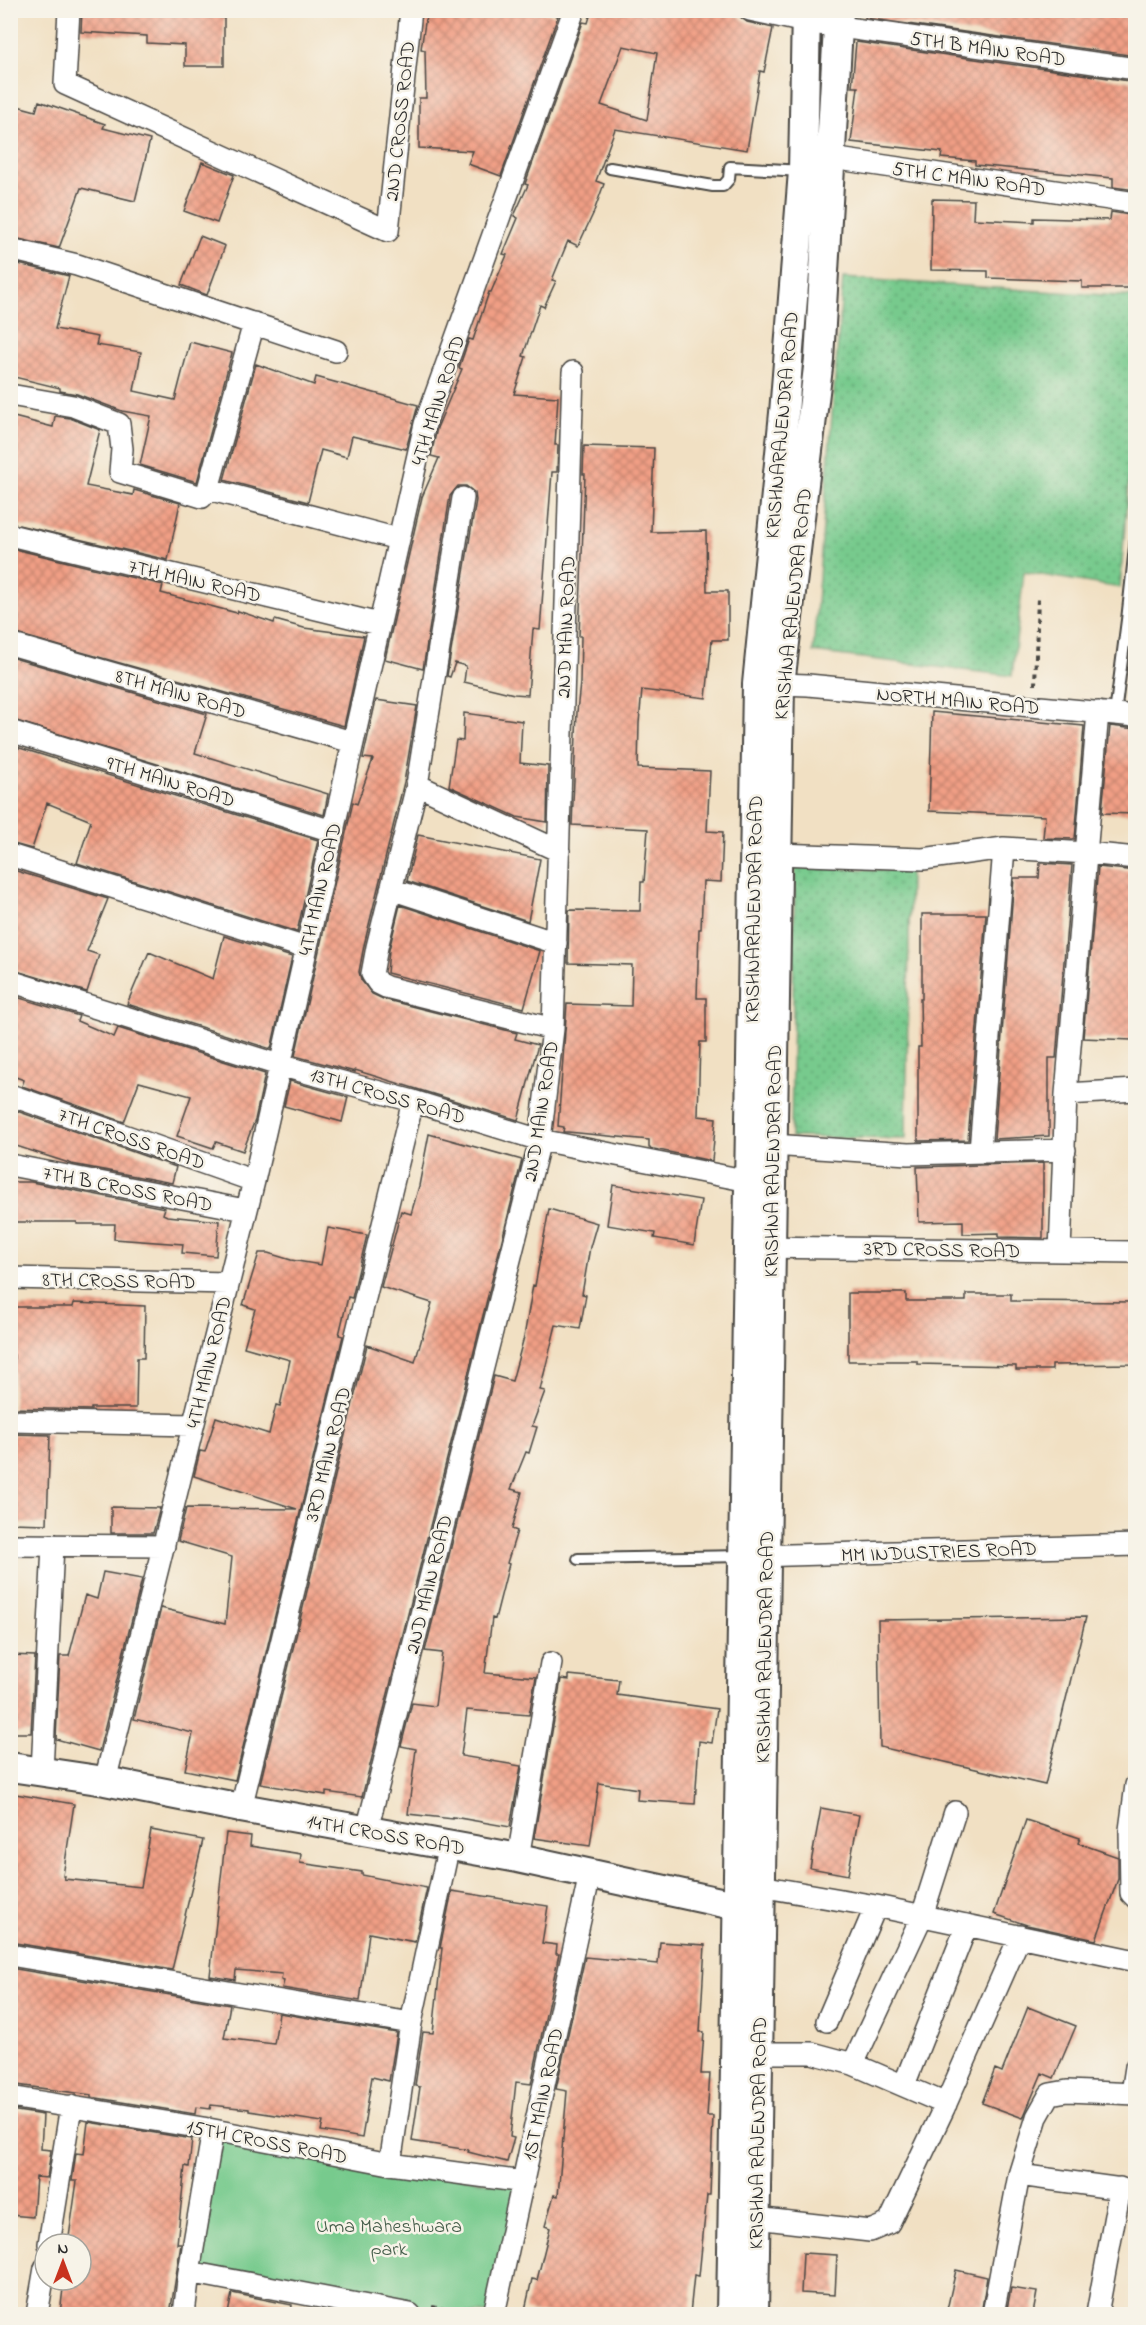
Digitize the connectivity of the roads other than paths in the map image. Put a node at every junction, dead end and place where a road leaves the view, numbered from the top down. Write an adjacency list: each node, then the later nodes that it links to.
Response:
1 (69, 10): 2 (street, 2ND CROSS ROAD)
2 (411, 10)
3 (574, 10): 21 (street, 4TH MAIN ROAD)
4 (750, 10): 5 (street, 5TH B MAIN ROAD)
5 (805, 16): 6 (street, 5TH B MAIN ROAD); 9 (main road, KRISHNARAJENDRA ROAD)
6 (839, 18): 7 (street, 5TH B MAIN ROAD); 8 (main road, KRISHNA RAJENDRA ROAD)
7 (1136, 69)
8 (831, 158): 9 (street, 5TH C MAIN ROAD); 11 (street, 5TH C MAIN ROAD); 25 (main road, KRISHNA RAJENDRA ROAD)
9 (803, 163): 10 (lane); 53 (main road, KRISHNARAJENDRA ROAD)
10 (610, 168)
11 (1136, 203)
12 (10, 249): 13 (street)
13 (254, 323): 14 (street); 17 (street)
14 (336, 351)
15 (573, 372): 32 (street, 2ND MAIN ROAD)
16 (10, 395): 17 (street)
17 (208, 489): 21 (street)
18 (463, 498): 29 (street)
19 (10, 535): 23 (street, 7TH MAIN ROAD)
20 (1136, 538): 22 (lane)
21 (398, 539): 23 (street, 4TH MAIN ROAD)
22 (1131, 620): 26 (lane)
23 (379, 624): 28 (street, 4TH MAIN ROAD)
24 (10, 644): 28 (street, 8TH MAIN ROAD)
25 (780, 684): 26 (street, NORTH MAIN ROAD); 34 (main road, KRISHNA RAJENDRA ROAD)
26 (1116, 714): 33 (street)
27 (10, 731): 30 (street, 9TH MAIN ROAD)
28 (352, 742): 30 (street, 4TH MAIN ROAD)
29 (417, 785): 32 (street); 37 (street)
30 (332, 831): 39 (street, 4TH MAIN ROAD)
31 (1004, 848): 33 (street); 34 (street); 50 (street)
32 (559, 851): 38 (street, 2ND MAIN ROAD)
33 (1087, 853): 36 (street); 44 (street)
34 (777, 854): 48 (main road, KRISHNA RAJENDRA ROAD)
35 (10, 855): 39 (street)
36 (1136, 858)
37 (392, 890): 38 (street); 41 (street)
38 (556, 943): 41 (street, 2ND MAIN ROAD)
39 (306, 948): 42 (street, 4TH MAIN ROAD)
40 (10, 981): 42 (street, 13TH CROSS ROAD)
41 (554, 1029): 47 (street, 2ND MAIN ROAD)
42 (279, 1065): 46 (street, 13TH CROSS ROAD); 52 (street, 4TH MAIN ROAD)
43 (1136, 1090): 44 (street)
44 (1066, 1094): 49 (street)
45 (10, 1095): 52 (street, 7TH CROSS ROAD)
46 (413, 1101): 47 (street, 13TH CROSS ROAD); 73 (street, 3RD MAIN ROAD)
47 (540, 1140): 53 (street, 13TH CROSS ROAD); 75 (street, 2ND MAIN ROAD)
48 (772, 1145): 50 (street); 53 (main road, KRISHNA RAJENDRA ROAD)
49 (1065, 1150): 50 (street); 56 (street)
50 (980, 1151)
51 (10, 1166): 54 (street, 7TH B CROSS ROAD)
52 (254, 1180): 54 (street, 4TH MAIN ROAD)
53 (760, 1181): 55 (main road, KRISHNARAJENDRA ROAD)
54 (245, 1210): 59 (street, 4TH MAIN ROAD)
55 (759, 1247): 56 (street, 3RD CROSS ROAD); 66 (main road, KRISHNARAJENDRA ROAD)
56 (1060, 1251): 57 (street, 3RD CROSS ROAD)
57 (1136, 1252)
58 (10, 1278): 59 (street, 8TH CROSS ROAD)
59 (228, 1283): 61 (street, 4TH MAIN ROAD)
60 (10, 1421): 61 (street)
61 (193, 1425): 65 (street, 4TH MAIN ROAD)
62 (10, 1545): 63 (street)
63 (53, 1545): 65 (street); 70 (street)
64 (1136, 1545): 66 (street, MM INDUSTRIES ROAD)
65 (164, 1546): 71 (street, 4TH MAIN ROAD)
66 (754, 1556): 67 (lane); 79 (main road, KRISHNARAJENDRA ROAD)
67 (578, 1559)
68 (551, 1663): 77 (street)
69 (10, 1767): 70 (main road, 14TH CROSS ROAD)
70 (42, 1771): 71 (main road, 14TH CROSS ROAD)
71 (105, 1781): 73 (main road, 14TH CROSS ROAD)
72 (1136, 1785): 80 (street)
73 (241, 1808): 75 (main road, 14TH CROSS ROAD)
74 (955, 1812): 82 (street)
75 (367, 1830): 76 (main road, 14TH CROSS ROAD)
76 (449, 1845): 77 (main road, 14TH CROSS ROAD); 88 (street)
77 (518, 1858): 78 (main road, 14TH CROSS ROAD)
78 (590, 1874): 79 (main road, 14TH CROSS ROAD); 100 (street, 1ST MAIN ROAD)
79 (749, 1895): 81 (street); 89 (main road, KRISHNA RAJENDRA ROAD); 110 (main road, KRISHNARAJENDRA ROAD)
80 (1136, 1898)
81 (876, 1906): 82 (street); 87 (street)
82 (922, 1916): 83 (street); 90 (street)
83 (967, 1925): 84 (street); 92 (street)
84 (1020, 1936): 86 (street); 95 (street)
85 (10, 1954): 88 (street)
86 (1136, 1961)
87 (827, 2020)
88 (411, 2024): 98 (street)
89 (758, 2053): 90 (street); 102 (main road, KRISHNA RAJENDRA ROAD)
90 (853, 2064): 92 (street)
91 (1136, 2067): 93 (street)
92 (904, 2085): 95 (street)
93 (1134, 2093): 99 (street)
94 (10, 2097): 96 (street, 15TH CROSS ROAD)
95 (946, 2104): 102 (street)
96 (72, 2106): 97 (street, 15TH CROSS ROAD); 103 (street)
97 (213, 2130): 98 (street, 15TH CROSS ROAD); 104 (street)
98 (390, 2164): 100 (street, 15TH CROSS ROAD)
99 (1019, 2175): 101 (street); 112 (street)
100 (524, 2182): 109 (street, 1ST MAIN ROAD)
101 (1128, 2189): 113 (street)
102 (755, 2218): 111 (main road, KRISHNA RAJENDRA ROAD)
103 (51, 2232)
104 (189, 2272): 106 (street); 108 (street)
105 (41, 2292): 107 (street)
106 (417, 2310)
107 (37, 2314)
108 (184, 2314)
109 (494, 2314)
110 (731, 2314)
111 (754, 2314)
112 (993, 2314)
113 (1097, 2314)

